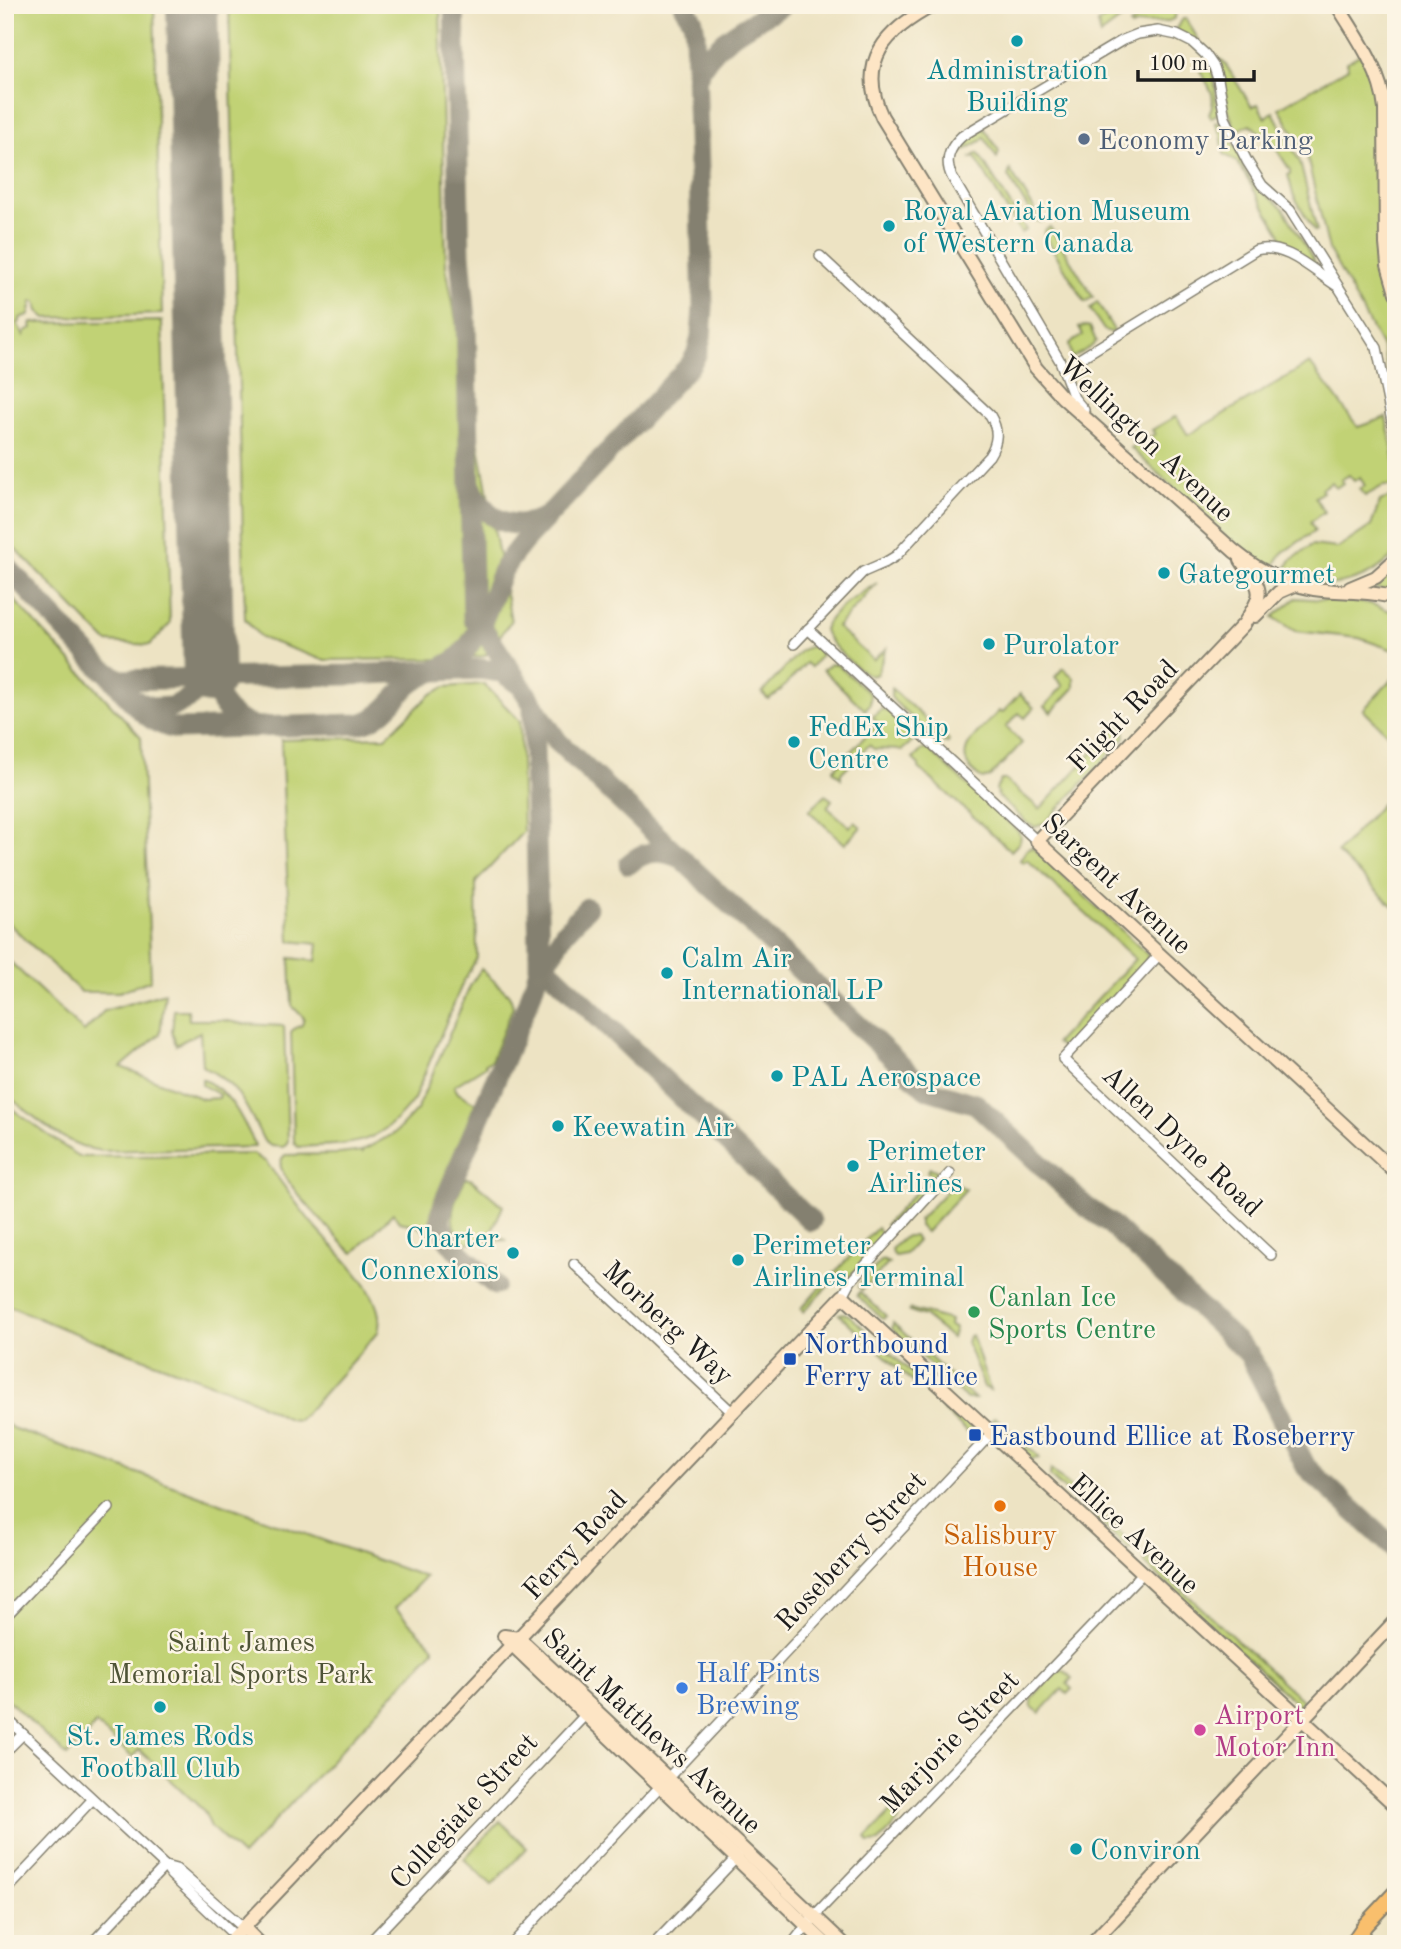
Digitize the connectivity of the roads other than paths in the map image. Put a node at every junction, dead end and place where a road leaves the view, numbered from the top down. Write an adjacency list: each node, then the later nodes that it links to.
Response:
1 (934, 5): 7 (main road, Wellington Avenue)
2 (1337, 5): 5 (main road)
3 (820, 256): 15 (street)
4 (1341, 289): 6 (street); 6 (street); 8 (street)
5 (1396, 293)
6 (1068, 379): 7 (street)
7 (1098, 428): 9 (main road, Wellington Avenue)
8 (1396, 441)
9 (1234, 551): 11 (main road, Wellington Avenue); 14 (main road)
10 (1396, 559): 12 (main road)
11 (1295, 585): 12 (main road, Wellington Avenue); 14 (main road)
12 (1343, 590): 13 (main road, Wellington Avenue)
13 (1396, 598)
14 (1244, 624): 17 (main road, Flight Road)
15 (808, 629): 16 (street); 17 (street, Sargent Avenue)
16 (794, 644)
17 (1037, 841): 18 (main road, Sargent Avenue)
18 (1159, 955): 20 (main road, Sargent Avenue); 21 (street, Allen Dyne Road)
19 (950, 1173): 23 (street, Ferry Road)
20 (1396, 1174)
21 (1271, 1255)
22 (573, 1264): 24 (street, Morberg Way)
23 (843, 1296): 24 (main road, Ferry Road); 25 (main road, Ellice Avenue)
24 (733, 1413): 30 (main road, Ferry Road)
25 (991, 1434): 27 (main road, Ellice Avenue); 36 (street, Roseberry Street)
26 (109, 1508): 28 (street)
27 (1143, 1573): 33 (main road, Ellice Avenue); 43 (street, Marjorie Street)
28 (5, 1617)
29 (1396, 1620): 33 (main road)
30 (515, 1642): 31 (main road, Saint Matthews Avenue); 45 (main road, Ferry Road)
31 (588, 1711): 36 (main road, Saint Matthews Avenue); 48 (street, Collegiate Street)
32 (5, 1717): 34 (street)
33 (1302, 1718): 38 (main road, Ellice Avenue); 54 (main road)
34 (23, 1734): 35 (street); 37 (street)
35 (5, 1752)
36 (664, 1782): 39 (main road, Saint Matthews Avenue); 49 (street, Roseberry Street)
37 (92, 1800): 40 (street); 41 (street)
38 (1396, 1806)
39 (739, 1854): 43 (main road, Saint Matthews Avenue); 50 (street)
40 (165, 1866): 45 (street); 46 (street)
41 (5, 1892)
42 (1396, 1892): 44 (main road)
43 (811, 1922): 51 (street, Marjorie Street); 52 (main road, Saint Matthews Avenue); 53 (main road, Saint Matthews Avenue)
44 (1365, 1925): 55 (street); 56 (main road)
45 (237, 1938): 47 (main road)
46 (91, 1944)
47 (260, 1944)
48 (368, 1944)
49 (512, 1944)
50 (654, 1944)
51 (792, 1944)
52 (826, 1944)
53 (844, 1944)
54 (1091, 1944)
55 (1343, 1944)
56 (1352, 1944)

